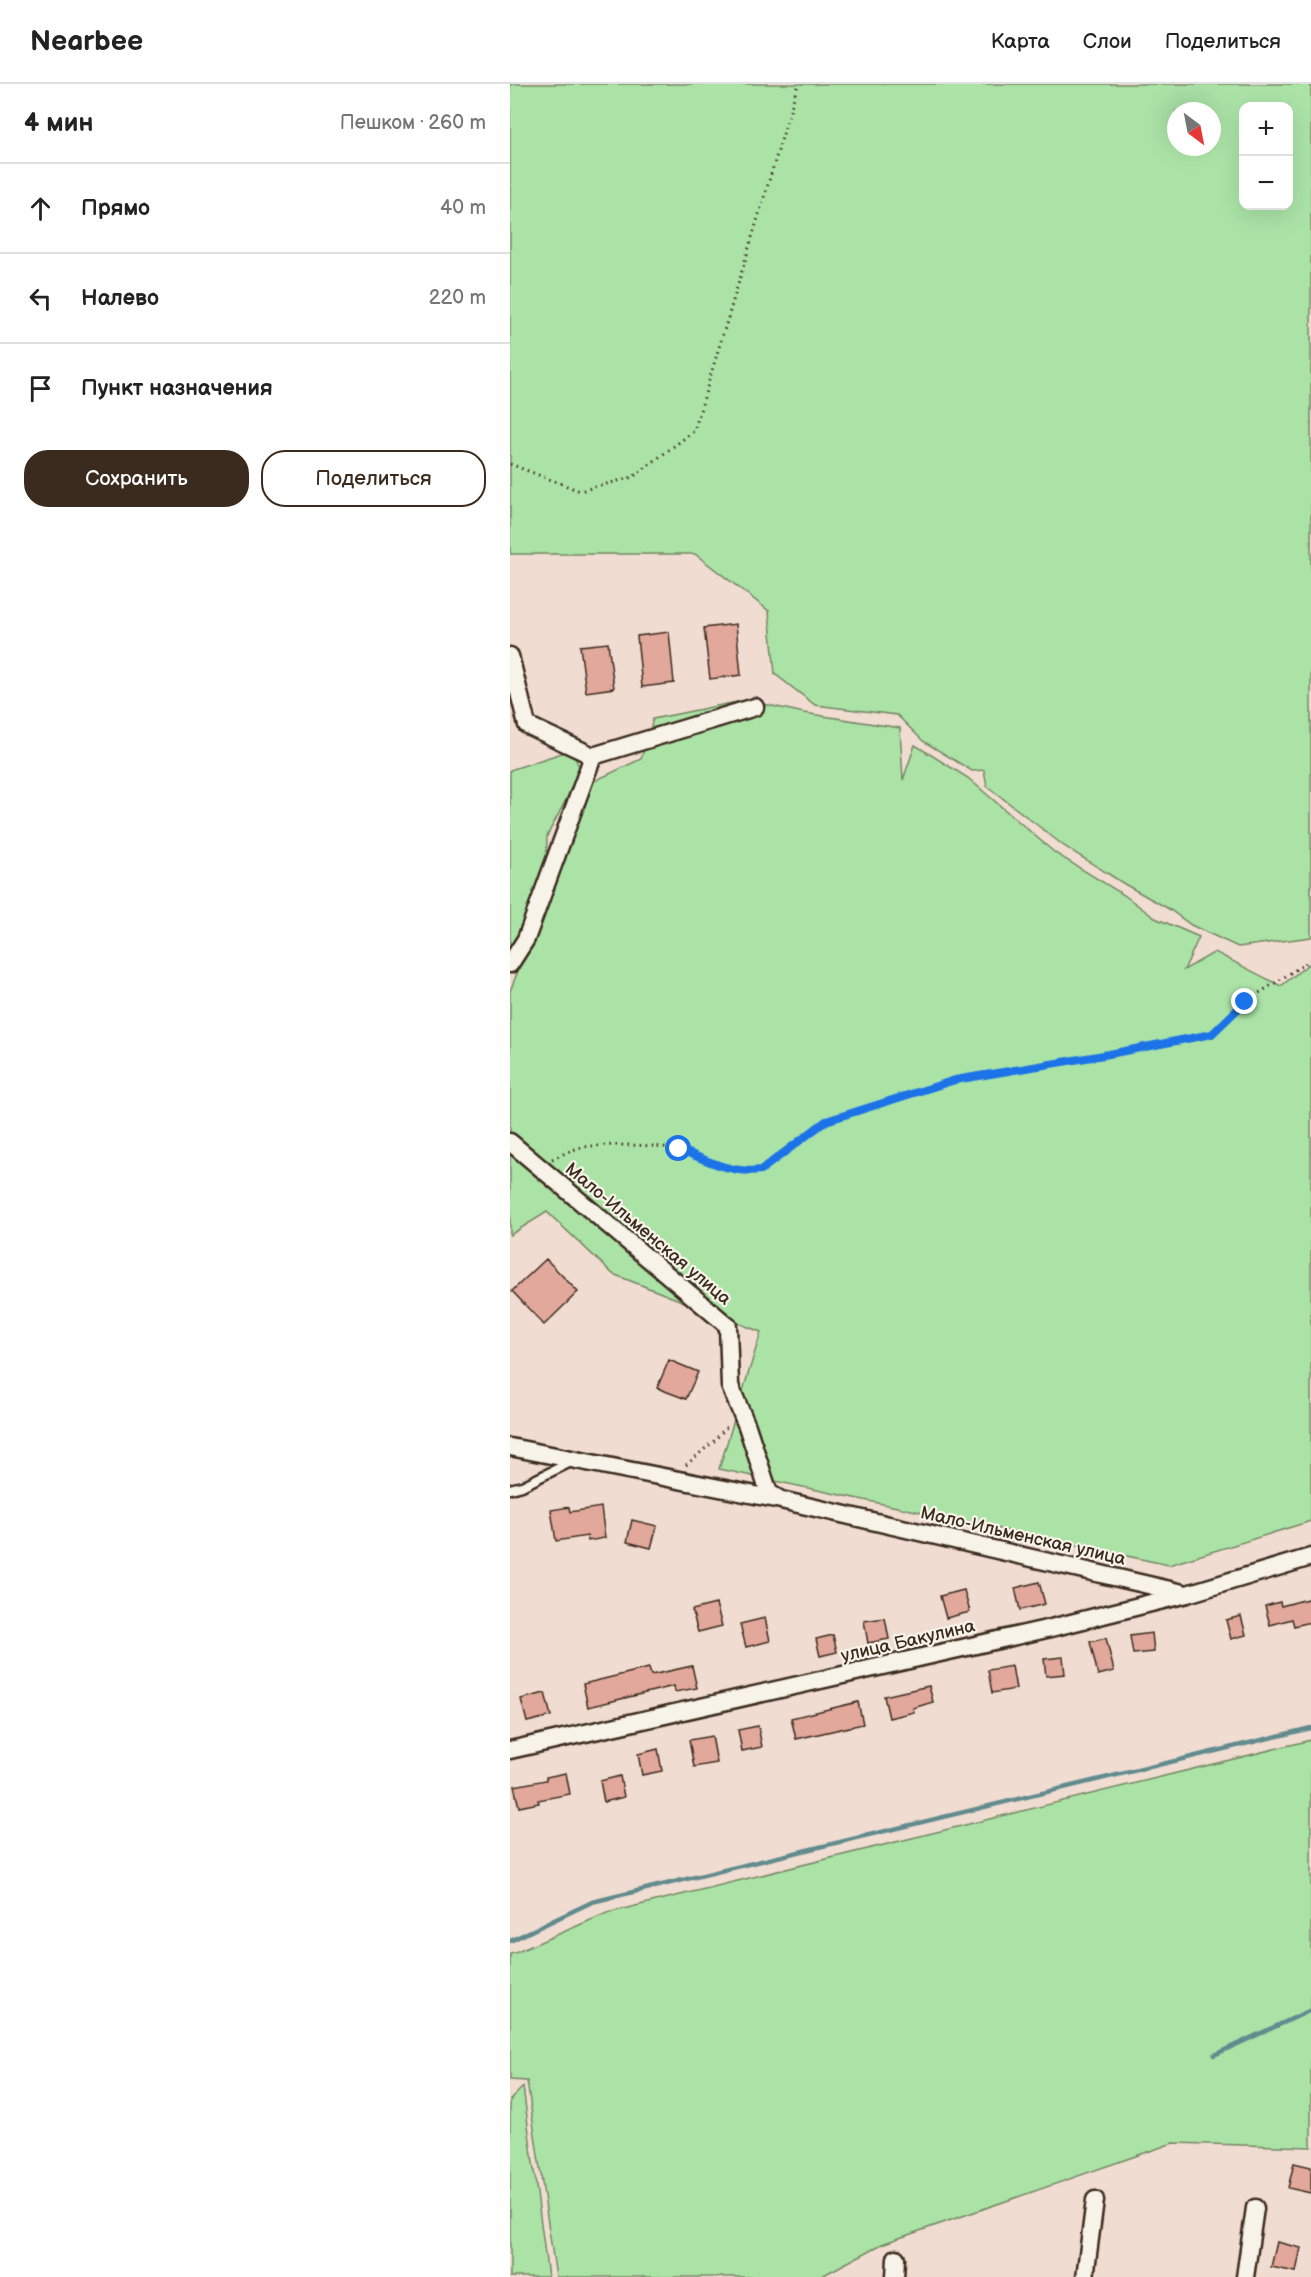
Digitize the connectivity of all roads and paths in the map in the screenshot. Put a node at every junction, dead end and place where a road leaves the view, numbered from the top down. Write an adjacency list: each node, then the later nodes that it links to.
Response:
1 (798, 84): 2 (path)
2 (510, 464)
3 (510, 656): 5 (street)
4 (755, 707): 5 (street)
5 (593, 756): 7 (street)
6 (1311, 960): 9 (path)
7 (510, 964)
8 (510, 1142): 9 (street, Мало-Ильменская улица)
9 (536, 1165): 10 (street, Мало-Ильменская улица)
10 (740, 1412): 13 (path); 15 (street, Мало-Ильменская улица)
11 (510, 1447): 12 (street, Мало-Ильменская улица)
12 (574, 1461): 13 (street, Мало-Ильменская улица); 14 (lane)
13 (670, 1479): 15 (street, Мало-Ильменская улица)
14 (510, 1489)
15 (781, 1500): 17 (street, Мало-Ильменская улица)
16 (1311, 1557): 17 (street, улица Бакулина)
17 (1187, 1594): 18 (street, улица Бакулина)
18 (510, 1750)
19 (1095, 2200): 23 (street)
20 (1255, 2208): 24 (street)
21 (896, 2258): 22 (street)
22 (895, 2277)
23 (1085, 2277)
24 (1245, 2277)

